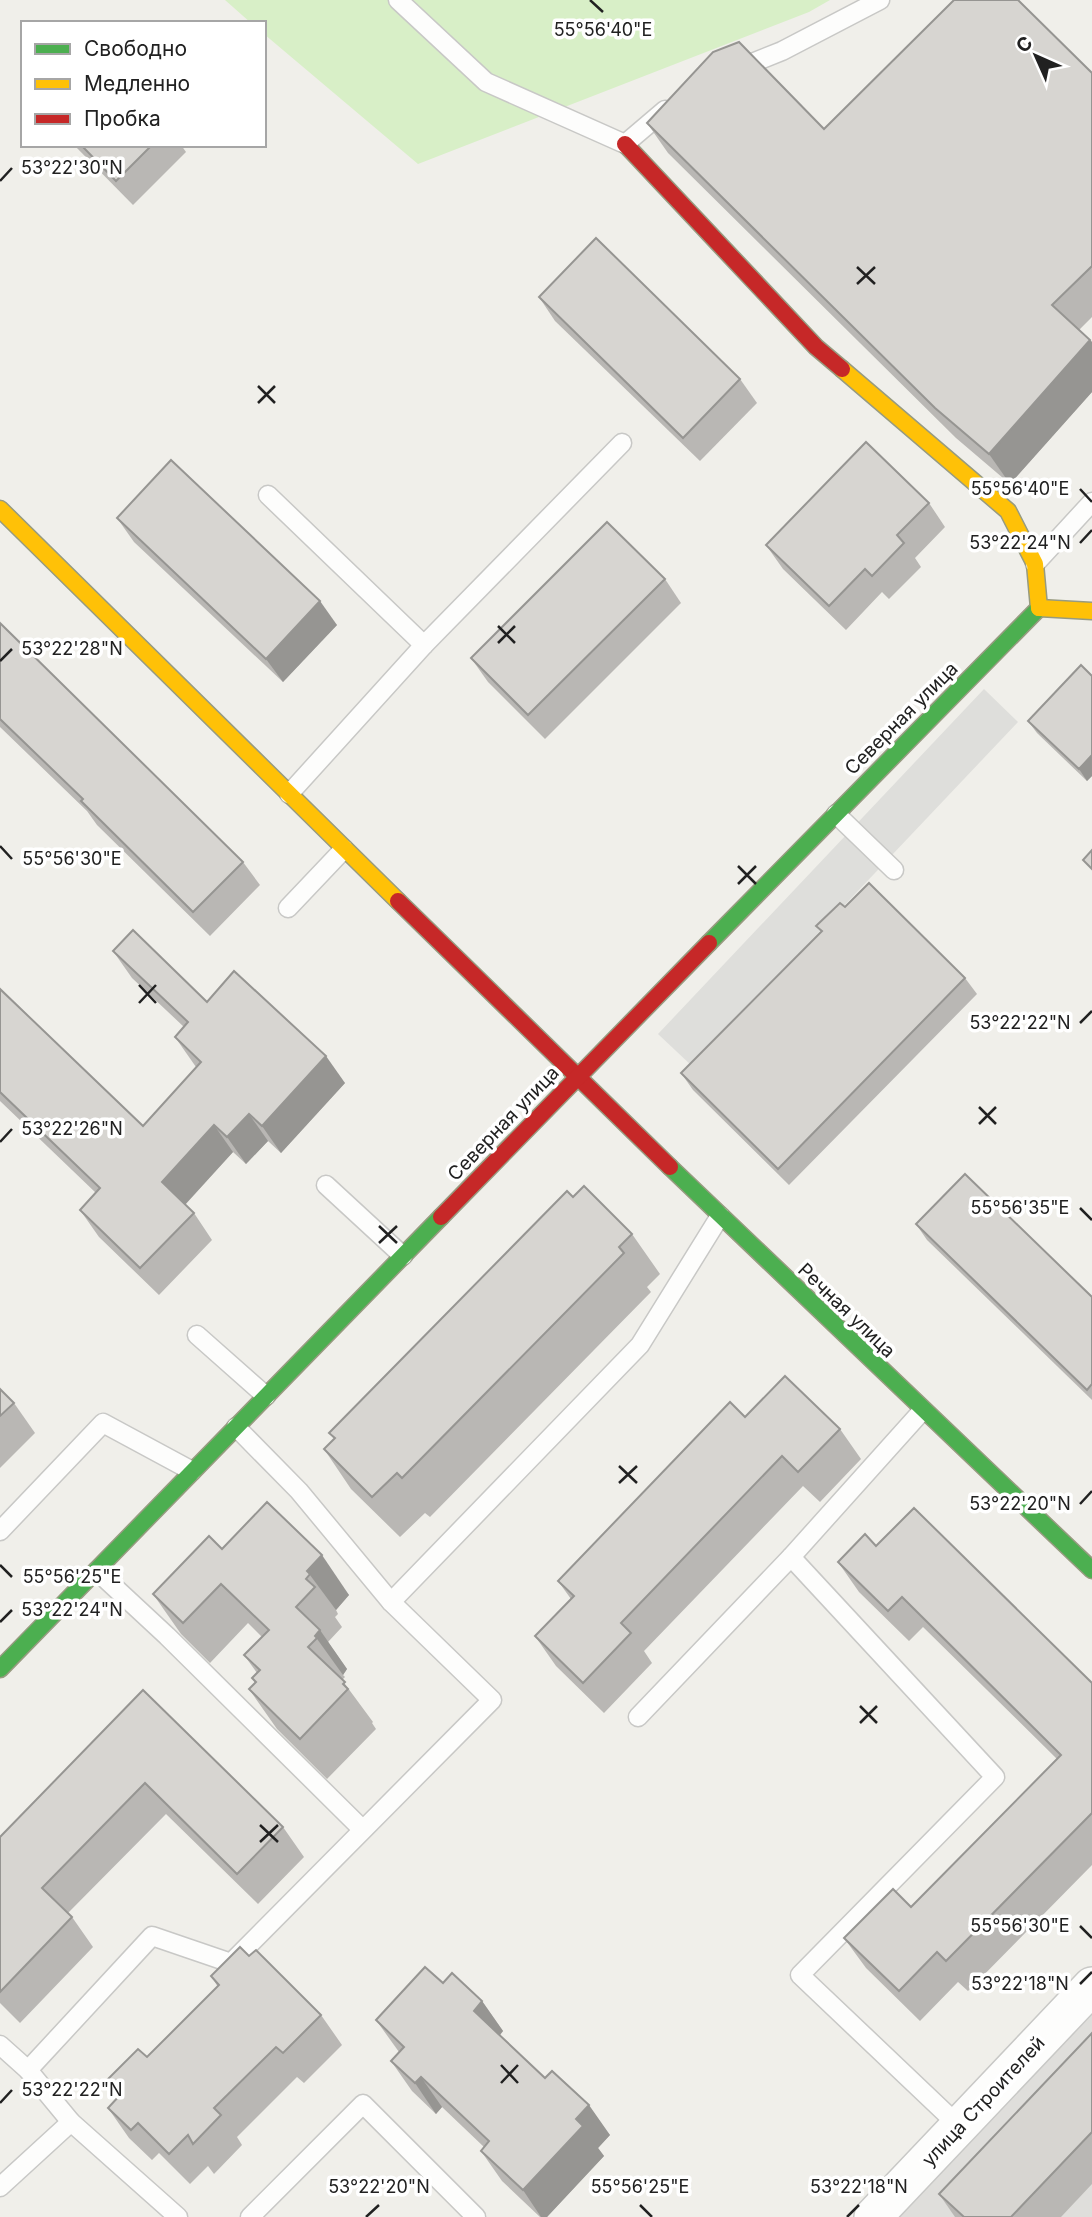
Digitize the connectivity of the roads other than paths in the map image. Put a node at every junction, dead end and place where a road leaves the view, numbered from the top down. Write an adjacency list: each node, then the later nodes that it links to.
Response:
1 (398, 0): 5 (lane)
2 (880, 0): 3 (lane)
3 (718, 76)
4 (675, 102): 5 (lane)
5 (625, 144): 10 (street)
6 (622, 443): 13 (lane)
7 (268, 495): 13 (lane)
8 (1092, 502): 10 (lane)
9 (3, 515): 14 (street, Речная улица)
10 (1035, 564): 11 (street)
11 (1039, 608): 12 (street); 15 (street, Северная улица)
12 (1092, 611)
13 (424, 645): 14 (lane)
14 (289, 794): 16 (street, Речная улица)
15 (836, 814): 17 (lane); 19 (street, Северная улица)
16 (344, 849): 18 (lane); 19 (street, Речная улица)
17 (894, 870)
18 (288, 908)
19 (576, 1078): 21 (street, Речная улица); 22 (street, Северная улица)
20 (326, 1185): 22 (lane)
21 (720, 1216): 25 (street, Речная улица); 32 (lane)
22 (403, 1256): 24 (street, Северная улица)
23 (197, 1335): 24 (lane)
24 (266, 1396): 26 (street, Северная улица)
25 (922, 1411): 29 (lane); 30 (street, Речная улица)
26 (236, 1427): 27 (street, Северная улица); 32 (lane)
27 (192, 1471): 28 (lane); 31 (street, Северная улица)
28 (0, 1531)
29 (791, 1557): 34 (lane); 40 (lane)
30 (1092, 1570)
31 (97, 1571): 33 (street, Северная улица); 35 (lane)
32 (391, 1602): 35 (lane)
33 (0, 1669)
34 (638, 1717)
35 (362, 1829): 38 (lane)
36 (1092, 1986): 40 (street, улица Строителей)
37 (0, 2045): 38 (lane)
38 (28, 2070): 39 (lane)
39 (71, 2122): 41 (lane); 42 (lane)
40 (959, 2126): 45 (street, улица Строителей)
41 (0, 2187)
42 (178, 2217)
43 (250, 2217): 44 (lane)
44 (477, 2217)
45 (873, 2217)

